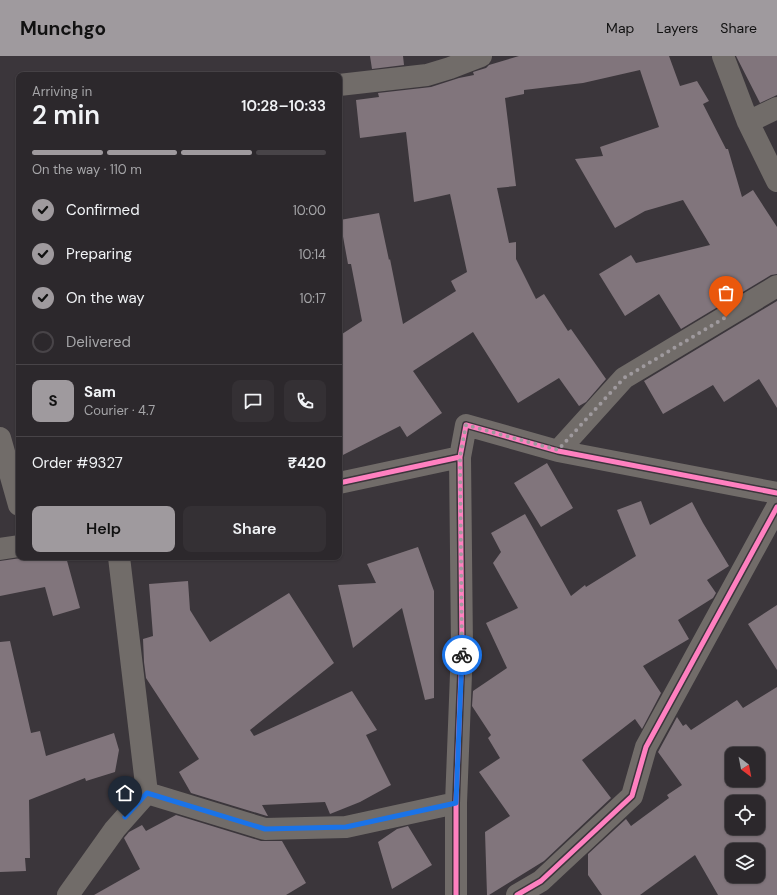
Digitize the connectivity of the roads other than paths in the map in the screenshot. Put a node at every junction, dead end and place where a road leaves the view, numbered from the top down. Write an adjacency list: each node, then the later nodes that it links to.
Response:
1 (481, 56): 3 (street)
2 (724, 56): 5 (street)
3 (342, 85)
4 (777, 108): 5 (street)
5 (748, 122): 6 (street)
6 (777, 181)
7 (777, 286): 9 (street)
8 (0, 438): 13 (street)
9 (558, 450): 10 (street); 12 (street)
10 (460, 457): 11 (street); 19 (street)
11 (342, 482)
12 (777, 492)
13 (16, 495)
14 (777, 507): 22 (street)
15 (16, 546): 16 (street)
16 (0, 549)
17 (119, 560): 18 (street)
18 (147, 793): 19 (street); 20 (street)
19 (456, 803): 21 (street)
20 (68, 895)
21 (456, 895)
22 (517, 895)

